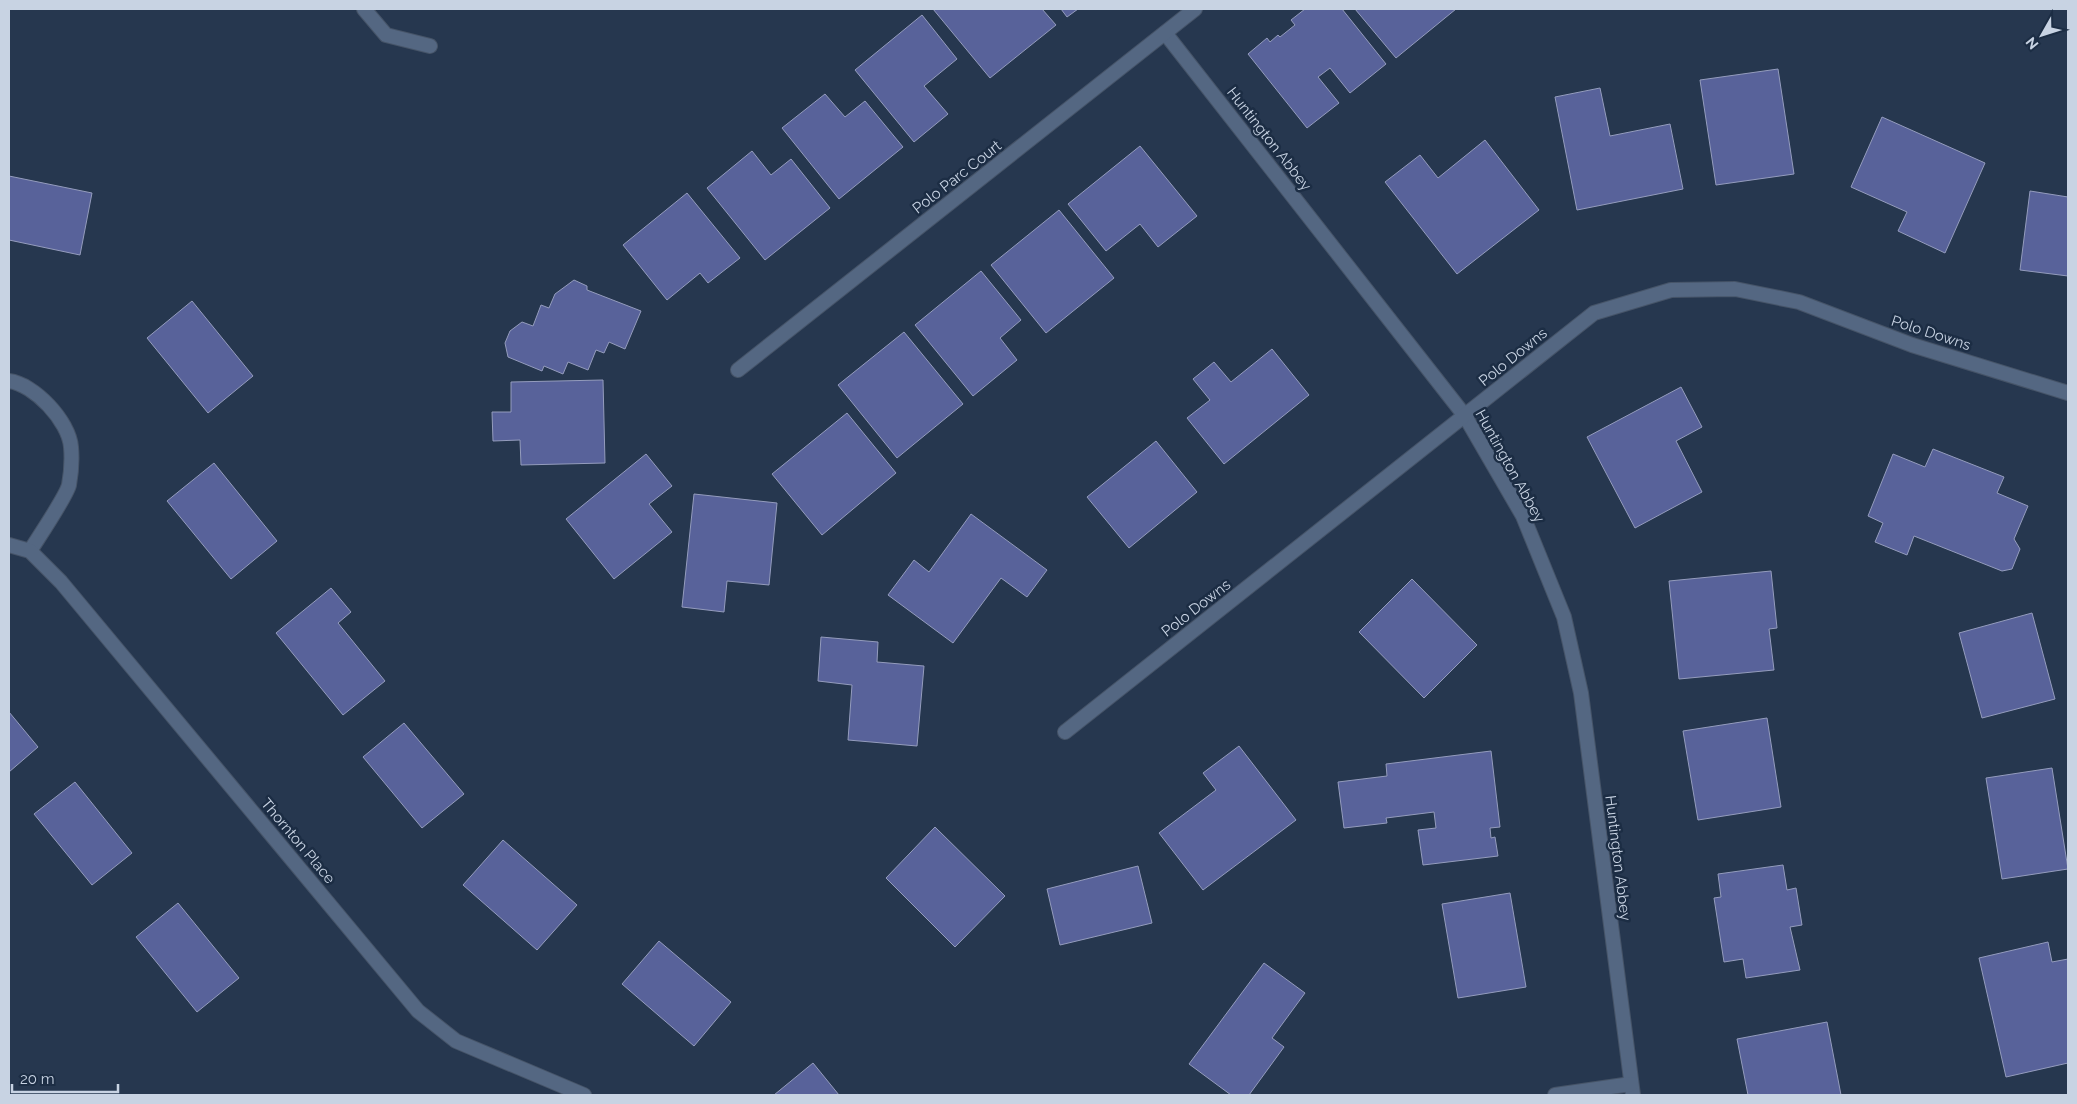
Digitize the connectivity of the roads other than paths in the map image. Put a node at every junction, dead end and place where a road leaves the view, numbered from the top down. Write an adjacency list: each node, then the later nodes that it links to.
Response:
1 (364, 9): 4 (street)
2 (1195, 9): 3 (street, Polo Parc Court)
3 (1166, 32): 5 (street, Polo Parc Court); 8 (street, Huntington Abbey)
4 (430, 46)
5 (738, 370)
6 (9, 380): 10 (street)
7 (2068, 393): 8 (street, Polo Downs)
8 (1465, 416): 11 (street, Polo Downs); 12 (street, Huntington Abbey)
9 (9, 545): 10 (street)
10 (30, 551): 13 (street, Thornton Place)
11 (1065, 732)
12 (1632, 1090): 14 (street)
13 (584, 1095)
14 (1554, 1095)

